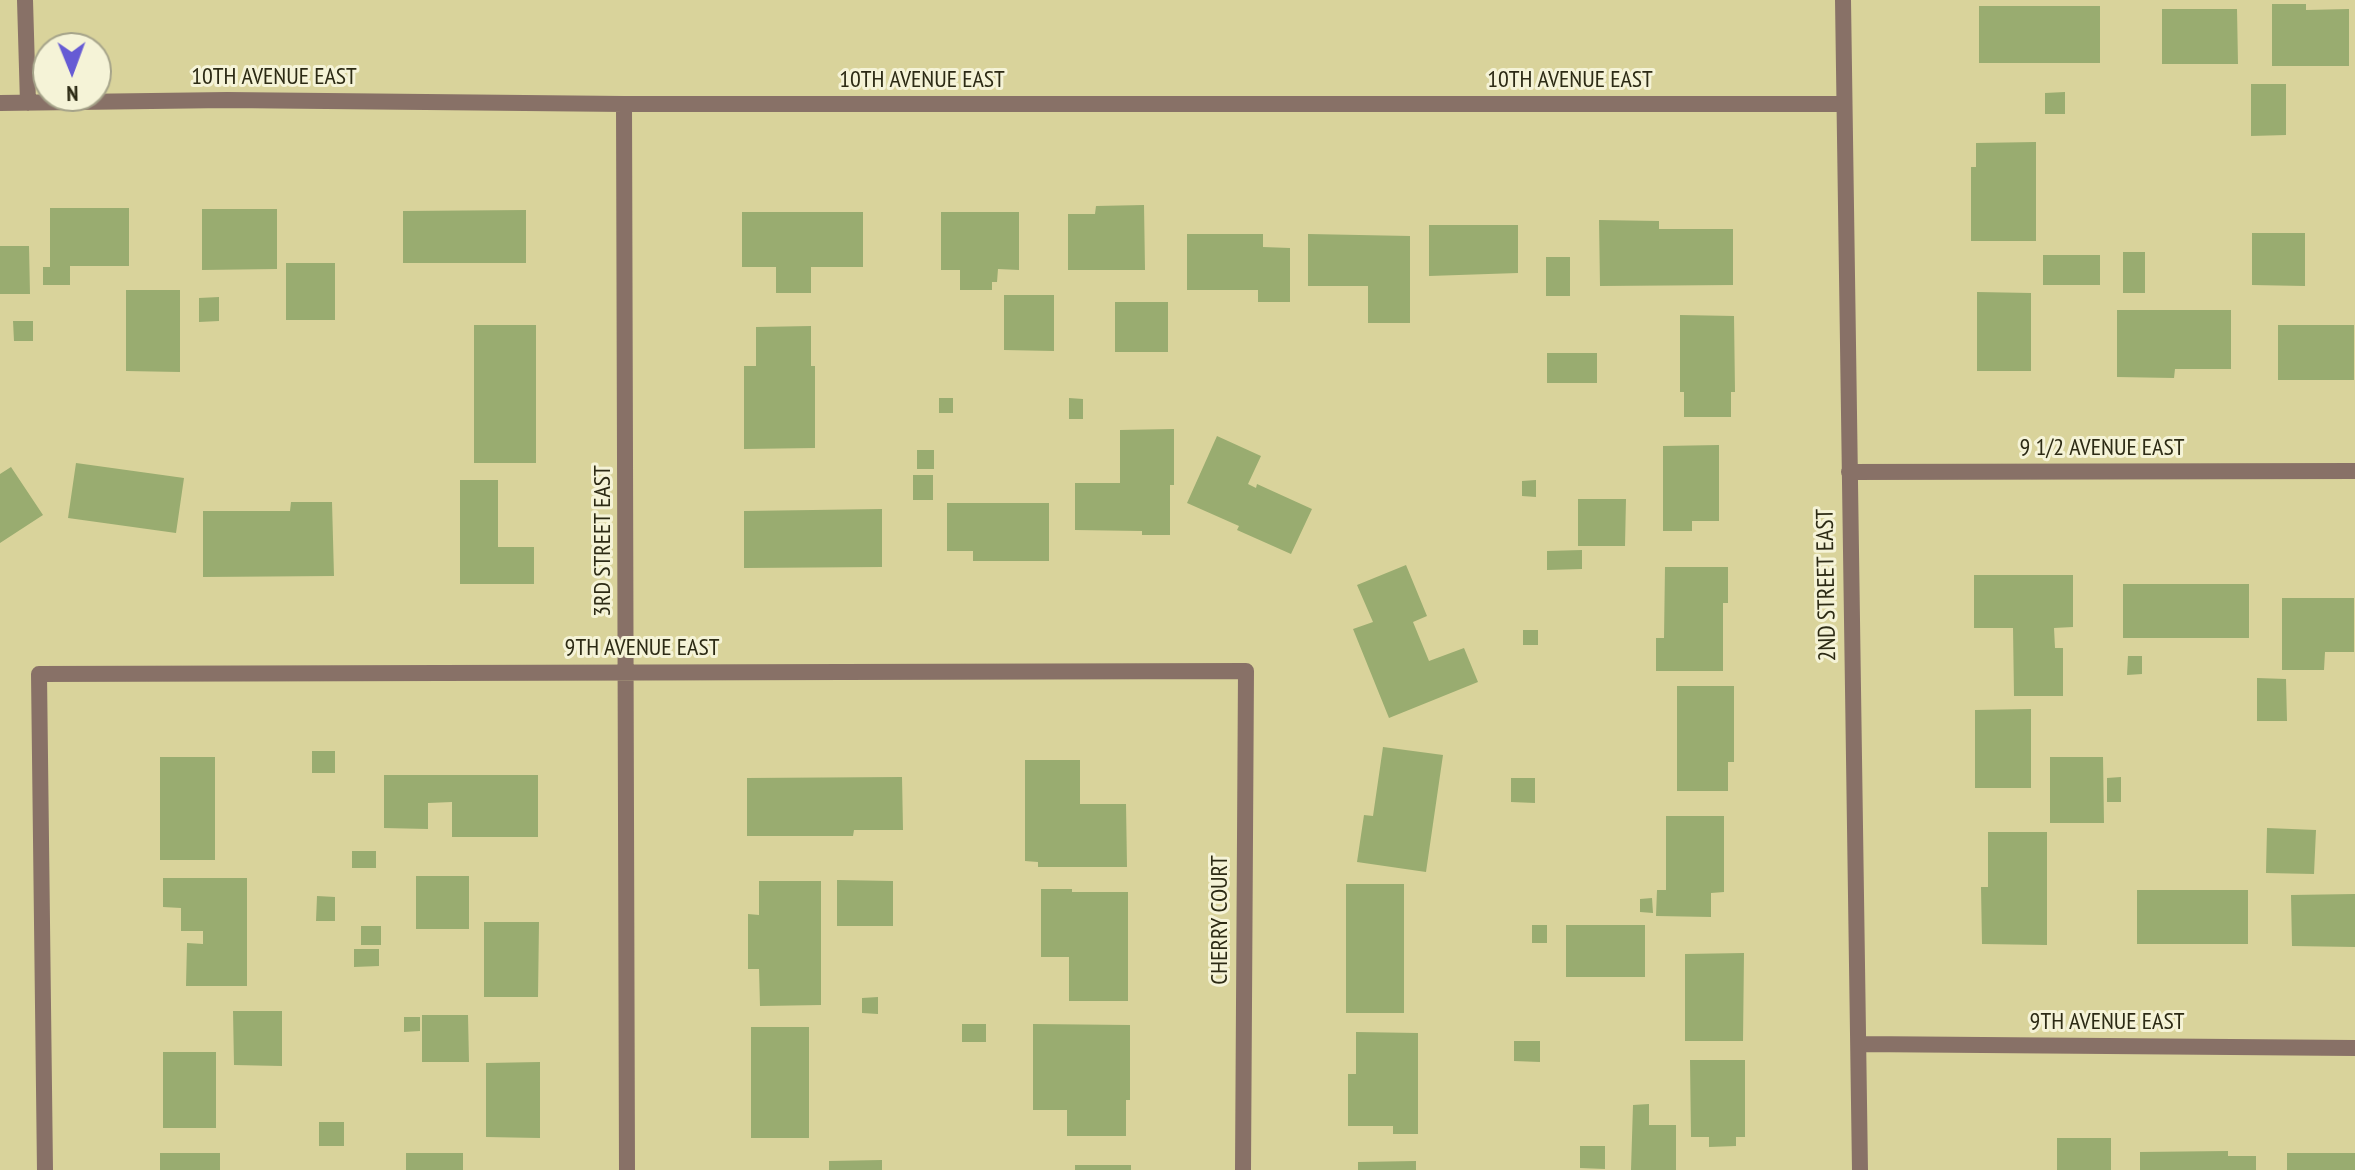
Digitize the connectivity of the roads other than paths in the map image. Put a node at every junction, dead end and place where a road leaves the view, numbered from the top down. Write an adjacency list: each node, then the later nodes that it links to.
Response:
1 (25, 0): 4 (street)
2 (1843, 0): 6 (street, 2ND STREET EAST)
3 (0, 103): 4 (street, 10TH AVENUE EAST)
4 (28, 103): 5 (street, 10TH AVENUE EAST)
5 (624, 104): 6 (street, 10TH AVENUE EAST); 10 (street, 3RD STREET EAST)
6 (1844, 104): 8 (street, 2ND STREET EAST)
7 (2355, 471): 8 (street, 9 1/2 AVENUE EAST)
8 (1849, 472): 11 (street, 2ND STREET EAST)
9 (1246, 671): 10 (street, 9TH AVENUE EAST); 15 (street, CHERRY COURT)
10 (627, 672): 13 (street, 9TH AVENUE EAST); 14 (street, 3RD STREET EAST)
11 (1859, 1044): 12 (street, 9TH AVENUE EAST); 16 (street, 2ND STREET EAST)
12 (2355, 1048)
13 (45, 1170)
14 (627, 1170)
15 (1243, 1170)
16 (1860, 1170)

